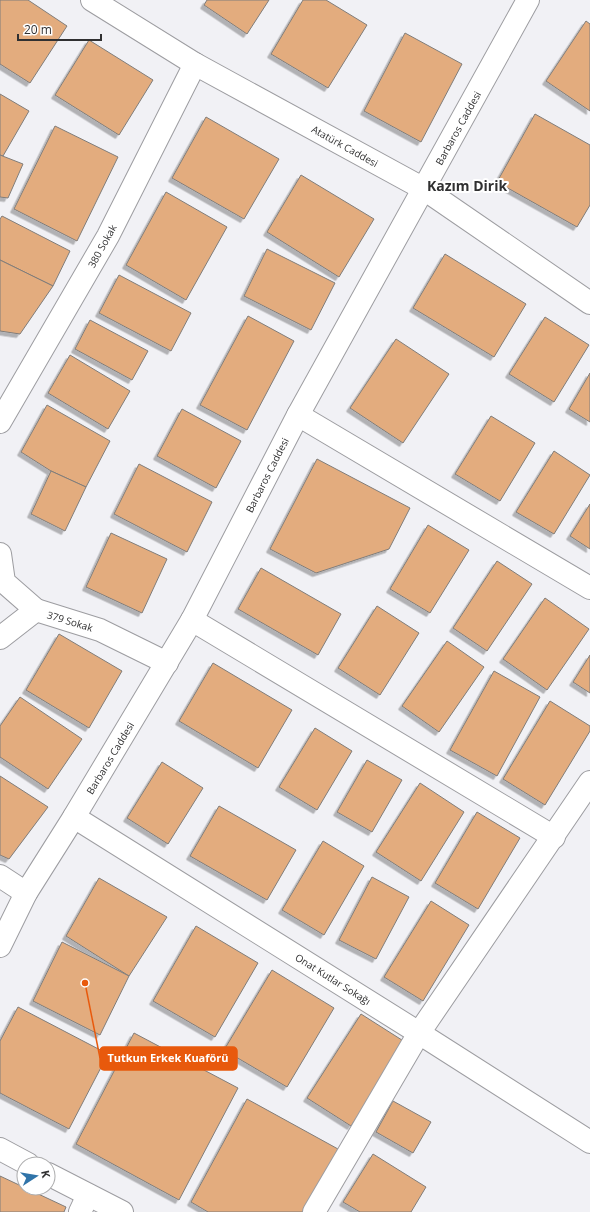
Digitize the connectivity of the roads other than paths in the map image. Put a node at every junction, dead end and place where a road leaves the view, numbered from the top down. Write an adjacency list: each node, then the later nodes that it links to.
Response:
1 (92, 0): 3 (street, Atatürk Caddesi)
2 (528, 0): 4 (street, Barbaros Caddesi)
3 (195, 64): 4 (street, Atatürk Caddesi); 7 (street, 380 Sokak)
4 (424, 189): 5 (street, Atatürk Caddesi); 6 (street, Barbaros Caddesi)
5 (590, 303)
6 (298, 415): 9 (street); 11 (street, Barbaros Caddesi)
7 (0, 422)
8 (0, 554): 10 (street, 379 Sokak)
9 (590, 588)
10 (36, 610): 12 (street); 13 (street, 379 Sokak)
11 (192, 620): 13 (street, Barbaros Caddesi); 16 (street)
12 (0, 638)
13 (168, 663): 15 (street, Barbaros Caddesi)
14 (590, 782): 16 (street)
15 (74, 817): 18 (street, Barbaros Caddesi); 20 (street, Onat Kutlar Sokağı)
16 (554, 837): 20 (street)
17 (0, 876): 18 (street)
18 (26, 893): 19 (street, Barbaros Caddesi)
19 (0, 946)
20 (419, 1033): 21 (street, Onat Kutlar Sokağı); 27 (street)
21 (590, 1142)
22 (0, 1148): 23 (street)
23 (16, 1157)
24 (56, 1181): 25 (street)
25 (84, 1204): 26 (street)
26 (122, 1212)
27 (314, 1212)

